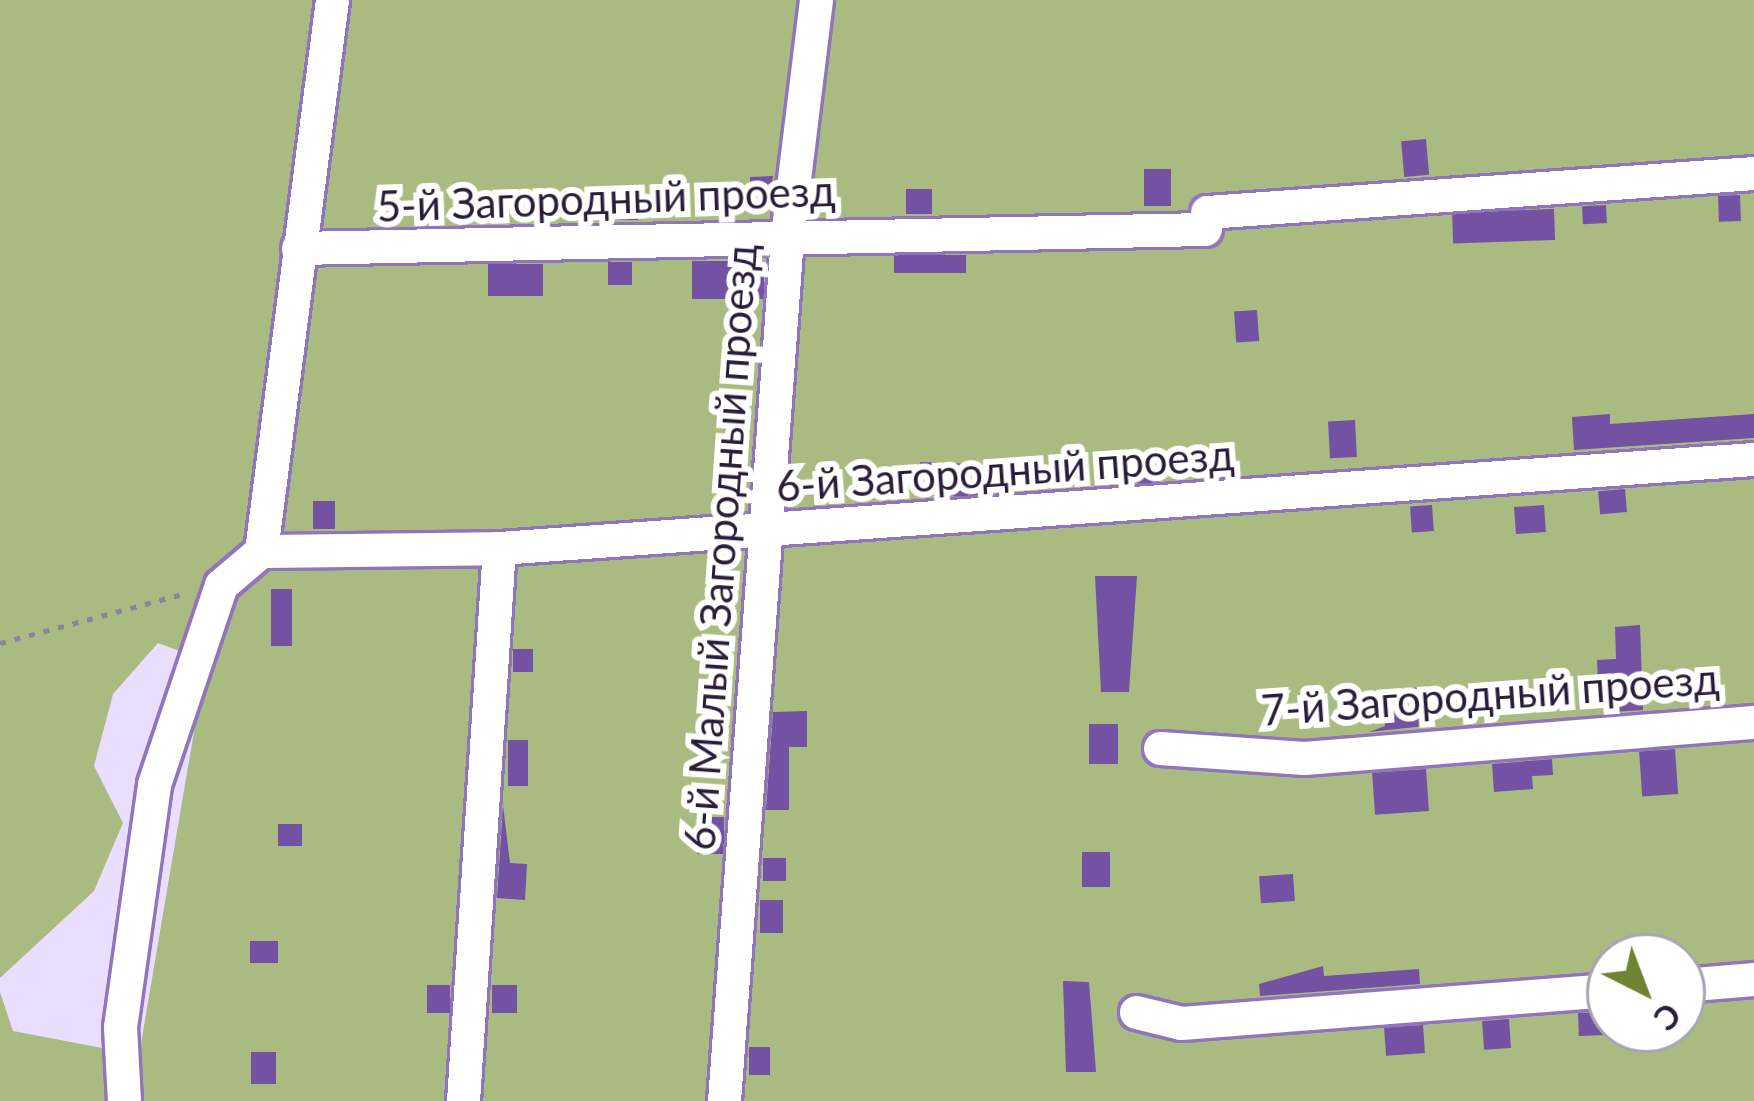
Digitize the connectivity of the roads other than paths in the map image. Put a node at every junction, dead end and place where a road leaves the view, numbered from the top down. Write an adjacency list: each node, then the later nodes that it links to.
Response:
1 (332, 0): 5 (lane)
2 (816, 0): 4 (lane, 6-й Малый Загородный проезд)
3 (1754, 173): 4 (lane, 5-й Загородный проезд)
4 (787, 236): 5 (lane, 5-й Загородный проезд); 7 (lane, 6-й Малый Загородный проезд)
5 (298, 248): 9 (lane)
6 (1754, 459): 7 (lane, 6-й Загородный проезд)
7 (768, 530): 8 (lane, 6-й Загородный проезд); 18 (lane, 6-й Малый Загородный проезд)
8 (499, 548): 9 (lane, 6-й Загородный проезд); 17 (lane)
9 (261, 551): 16 (lane)
10 (1754, 722): 11 (lane, 7-й Загородный проезд)
11 (1160, 748)
12 (1754, 979): 13 (lane)
13 (1706, 983)
14 (1586, 992): 15 (lane)
15 (1136, 1012)
16 (124, 1101)
17 (463, 1101)
18 (724, 1101)

